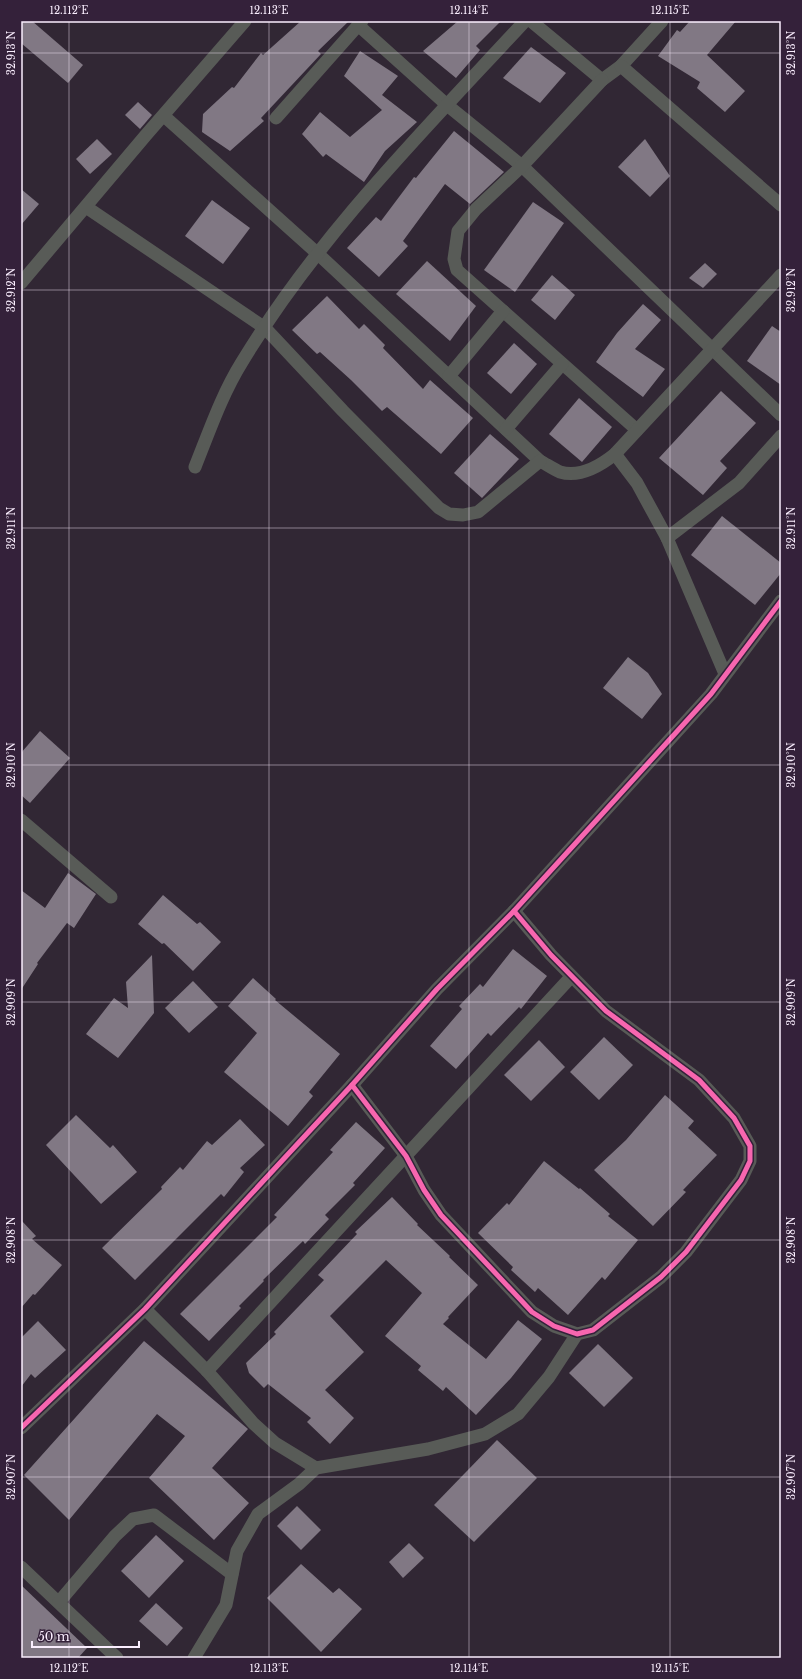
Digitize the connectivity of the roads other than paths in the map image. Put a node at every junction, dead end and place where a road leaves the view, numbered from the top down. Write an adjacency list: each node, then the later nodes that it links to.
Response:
1 (245, 21): 9 (street)
2 (525, 21): 8 (street)
3 (531, 21): 7 (street)
4 (662, 21): 6 (street)
5 (360, 23): 8 (street); 10 (street)
6 (620, 66): 7 (street); 12 (street)
7 (602, 80): 11 (street)
8 (447, 105): 11 (street); 14 (street)
9 (164, 116): 13 (street); 14 (street)
10 (276, 118)
11 (522, 166): 17 (street); 19 (street)
12 (781, 205)
13 (86, 206): 16 (street); 18 (street)
14 (318, 253): 18 (street); 21 (street)
15 (781, 275): 19 (street)
16 (21, 283)
17 (502, 311): 20 (street); 21 (street)
18 (265, 328): 27 (street); 28 (street)
19 (713, 349): 22 (street); 24 (street)
20 (562, 364): 23 (street); 24 (street)
21 (449, 376): 23 (street)
22 (781, 415)
23 (506, 429): 27 (street)
24 (637, 430): 26 (street)
25 (781, 436): 29 (street)
26 (615, 454): 27 (street); 29 (street)
27 (540, 461)
28 (195, 466)
29 (667, 538): 31 (street)
30 (781, 601): 31 (street)
31 (725, 674): 34 (street)
32 (21, 820): 33 (street)
33 (111, 896)
34 (514, 911): 35 (street); 36 (street)
35 (571, 977): 37 (street); 39 (street)
36 (352, 1086): 37 (street); 38 (street)
37 (406, 1156): 39 (street); 40 (street)
38 (145, 1309): 40 (street); 41 (street)
39 (577, 1334): 42 (street)
40 (207, 1371): 42 (street)
41 (21, 1428)
42 (316, 1468): 44 (street)
43 (21, 1567): 45 (street)
44 (232, 1574): 45 (street); 47 (street)
45 (59, 1602): 46 (street)
46 (118, 1658)
47 (194, 1658)

